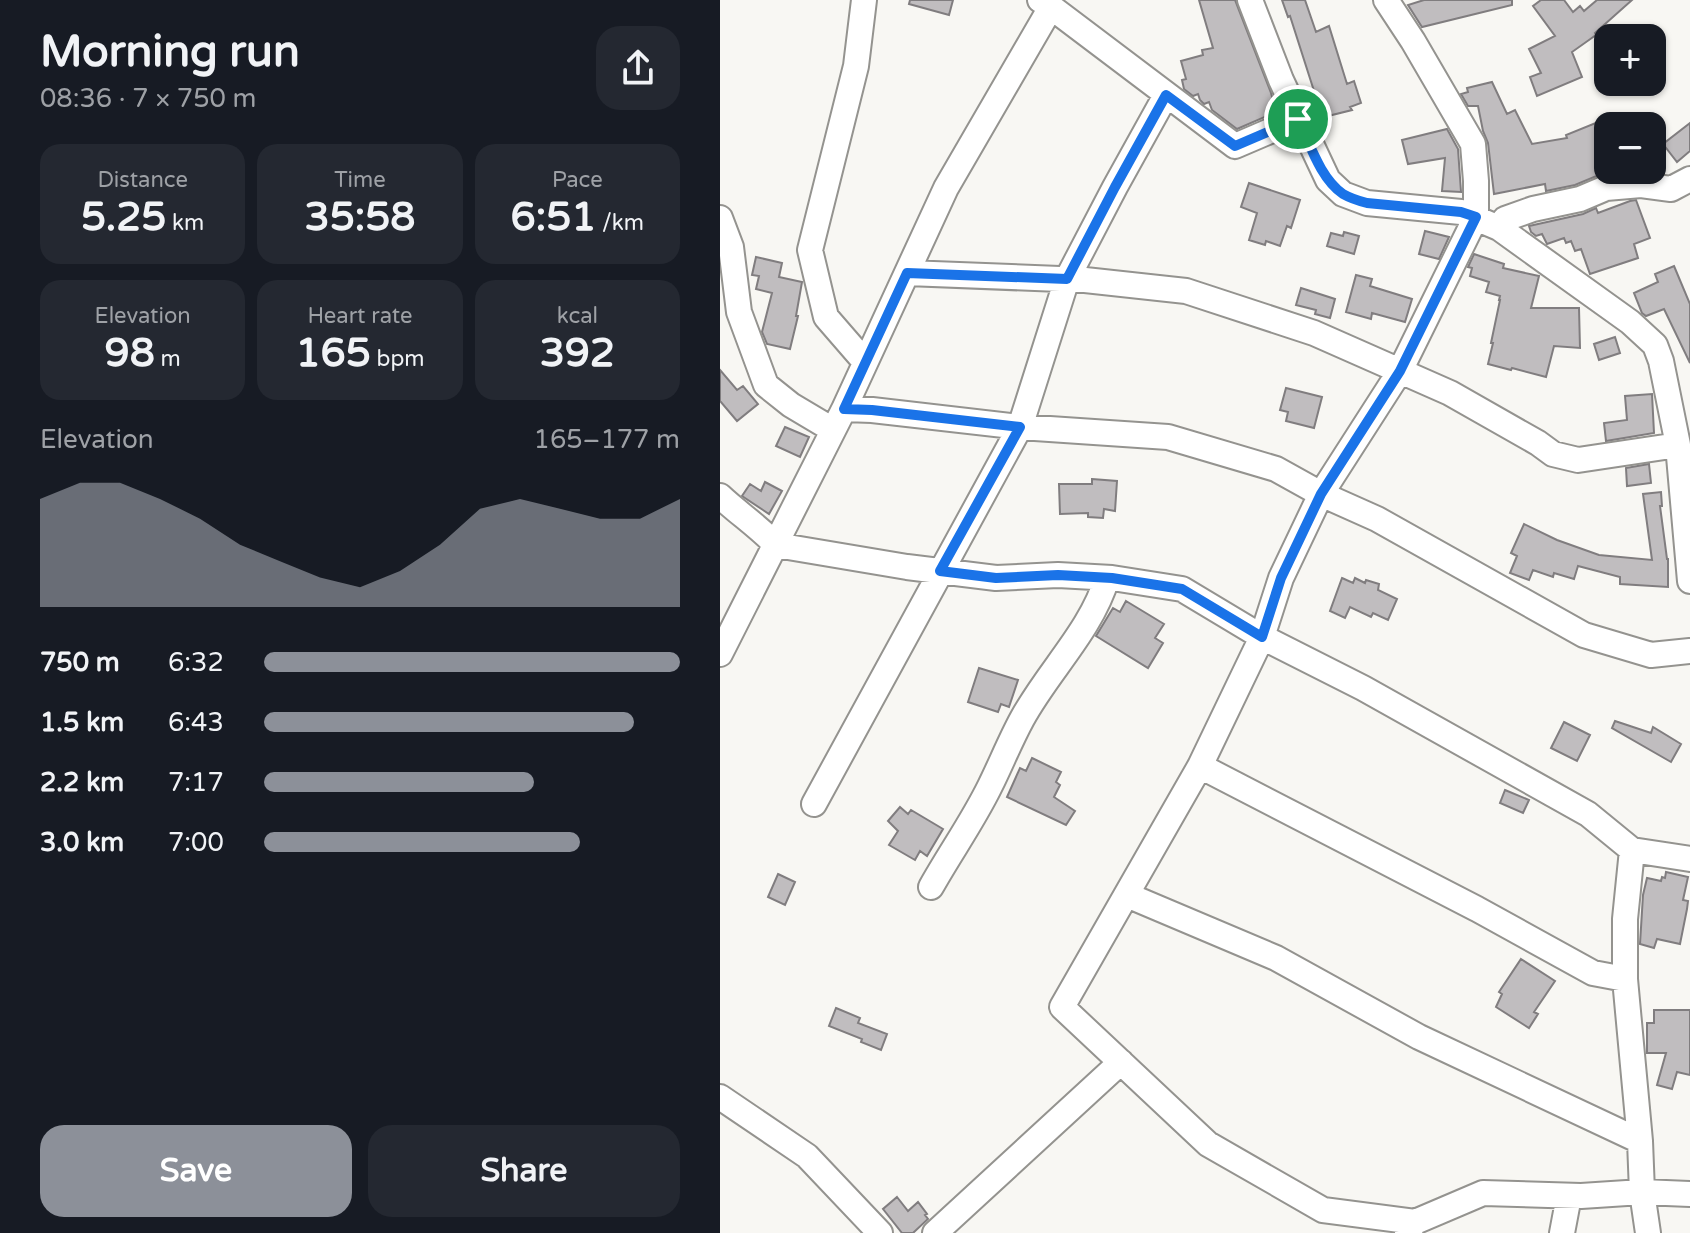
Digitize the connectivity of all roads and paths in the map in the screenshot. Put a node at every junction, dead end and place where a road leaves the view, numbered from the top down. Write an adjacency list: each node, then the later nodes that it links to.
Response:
1 (864, 0): 13 (street)
2 (1250, 0): 6 (street)
3 (1386, 0): 8 (street)
4 (1045, 4): 5 (street); 11 (street)
5 (1166, 95): 6 (street); 12 (street)
6 (1298, 119): 8 (street)
7 (1690, 179): 10 (street)
8 (1476, 217): 10 (street); 14 (street)
9 (720, 218): 15 (street)
10 (1499, 228): 17 (street)
11 (907, 273): 12 (street); 13 (street)
12 (1067, 279): 14 (street); 16 (street)
13 (865, 362): 15 (street)
14 (1400, 371): 17 (street); 18 (street)
15 (838, 419): 16 (street); 20 (street)
16 (1020, 427): 18 (street); 21 (street)
17 (1678, 445): 23 (street)
18 (1321, 494): 24 (street); 25 (street)
19 (720, 496): 20 (street)
20 (776, 545): 21 (street); 26 (street)
21 (940, 571): 22 (street); 28 (street)
22 (1107, 578): 24 (street); 31 (street)
23 (1690, 581)
24 (1262, 637): 27 (street); 29 (street)
25 (1690, 651)
26 (720, 654)
27 (1200, 766): 32 (street); 33 (street)
28 (814, 804)
29 (1632, 850): 30 (street); 33 (street)
30 (1690, 859)
31 (931, 887)
32 (1127, 895): 34 (street); 36 (street)
33 (1625, 979): 36 (street)
34 (1121, 1062): 40 (street); 42 (street)
35 (720, 1097): 41 (street)
36 (1640, 1141): 37 (street)
37 (1642, 1192): 38 (street); 39 (street); 44 (street)
38 (1690, 1194)
39 (1569, 1196): 40 (street); 43 (street)
40 (1411, 1227)
41 (880, 1233)
42 (935, 1233)
43 (1562, 1233)
44 (1648, 1233)

